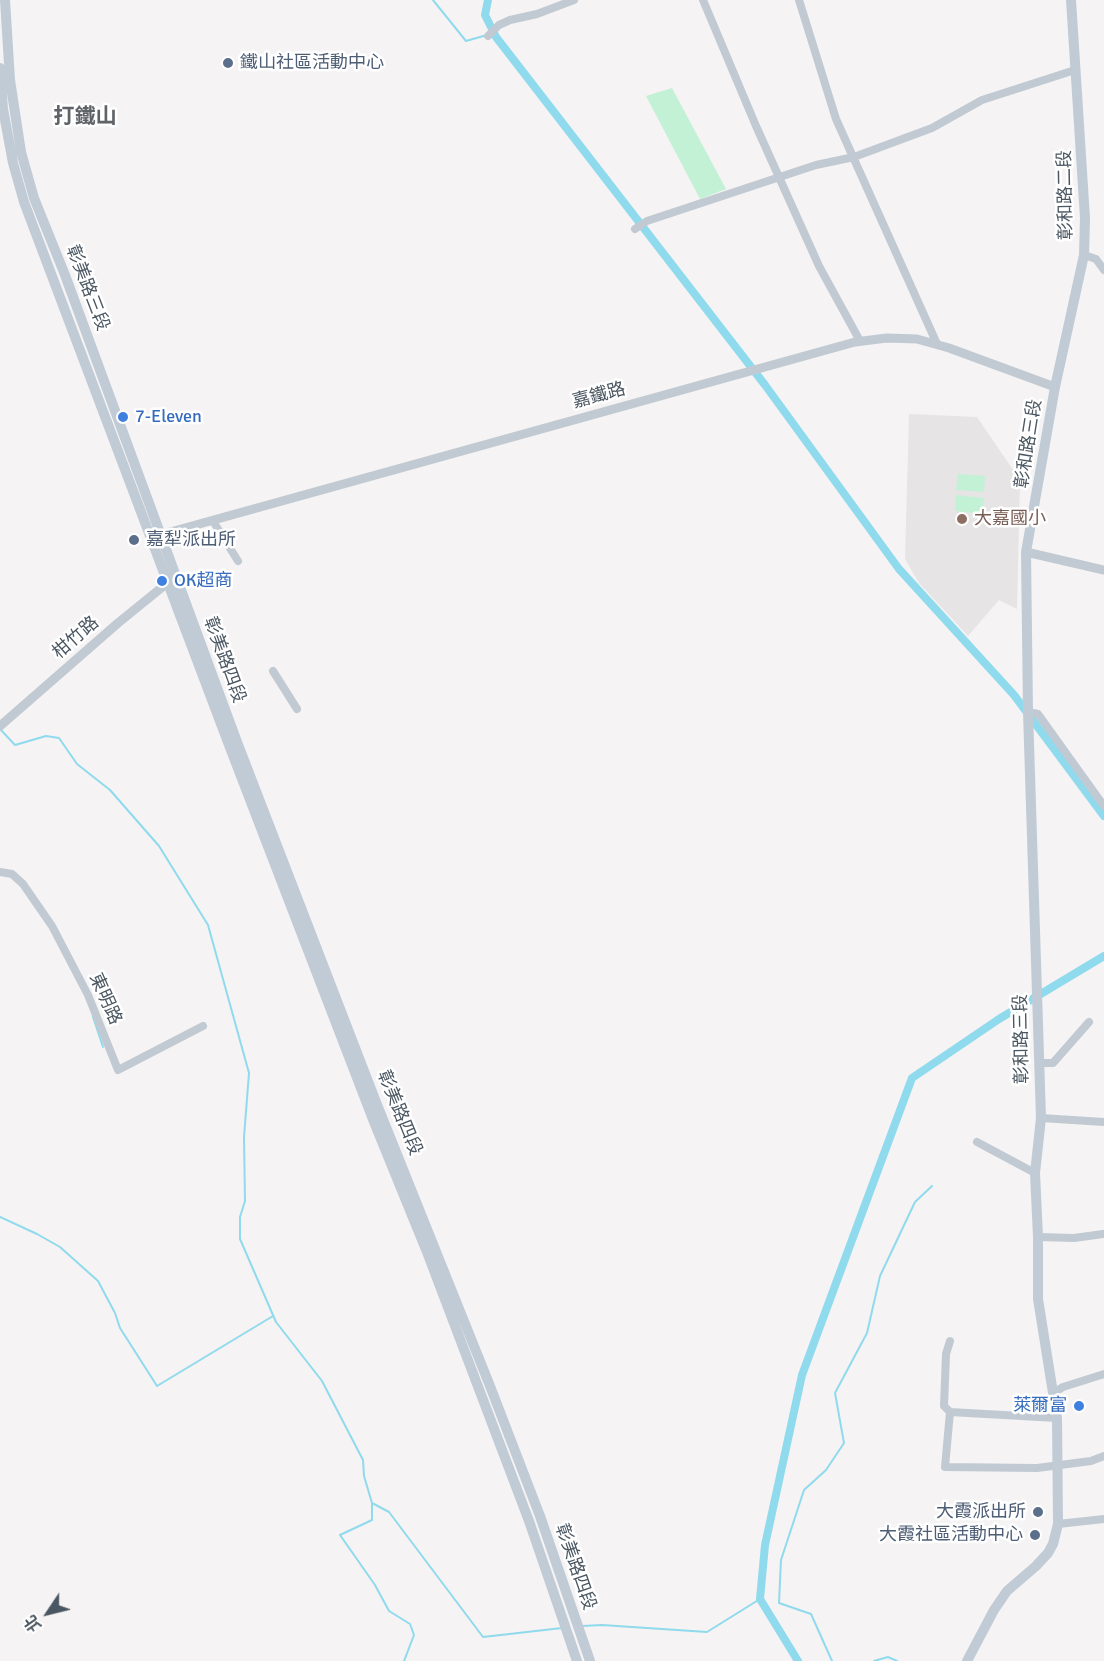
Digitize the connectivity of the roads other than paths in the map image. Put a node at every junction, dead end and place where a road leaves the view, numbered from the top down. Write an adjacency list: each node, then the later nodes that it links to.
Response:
1 (4, 0): 6 (main road); 20 (main road, 彰美路三段)
2 (574, 0): 7 (street)
3 (703, 0): 12 (street)
4 (799, 0): 11 (street)
5 (1071, 0): 9 (main road, 彰和路二段)
6 (0, 4)
7 (488, 36)
8 (0, 68): 10 (main road, 彰美路三段)
9 (1075, 70): 11 (street); 14 (main road, 彰和路二段)
10 (2, 109): 20 (main road, 彰美路三段)
11 (854, 157): 12 (street); 17 (street)
12 (779, 177): 13 (street); 16 (street)
13 (637, 228)
14 (1084, 255): 15 (street); 18 (main road, 彰和路二段)
15 (1104, 270)
16 (860, 341): 17 (street, 嘉鐵路); 19 (street, 嘉鐵路)
17 (937, 344): 18 (street, 嘉鐵路)
18 (1055, 387): 21 (main road, 彰和路三段)
19 (213, 521): 20 (street, 嘉鐵路); 22 (street)
20 (155, 536): 24 (main road, 彰美路三段)
21 (1026, 552): 23 (street); 27 (main road, 彰和路三段)
22 (238, 561)
23 (1104, 570)
24 (171, 580): 28 (street, 柑竹路); 42 (main road, 彰美路四段); 43 (main road, 彰美路四段)
25 (273, 671): 26 (street)
26 (297, 709)
27 (1029, 717): 29 (street); 33 (main road, 彰和路三段)
28 (0, 726)
29 (1104, 806)
30 (0, 872): 32 (street, 東明路)
31 (1089, 1022): 33 (street)
32 (203, 1026)
33 (1039, 1063): 34 (main road, 彰和路三段)
34 (1041, 1118): 35 (street); 37 (main road, 彰和路三段)
35 (1104, 1122)
36 (977, 1142): 37 (street)
37 (1035, 1173): 39 (main road, 彰和路三段)
38 (1103, 1234): 39 (street)
39 (1038, 1237): 44 (main road, 彰和路三段)
40 (950, 1341): 45 (street)
41 (1104, 1374): 44 (street)
42 (490, 1386): 43 (main road); 49 (main road, 彰美路四段)
43 (479, 1392): 49 (main road, 彰美路四段)
44 (1053, 1393): 46 (main road, 彰和路三段)
45 (950, 1412): 46 (street); 48 (street)
46 (1057, 1418): 48 (main road, 彰和路三段)
47 (1104, 1456): 48 (street)
48 (1058, 1465): 51 (main road, 彰和路三段)
49 (535, 1518): 52 (main road, 彰美路四段); 53 (main road, 彰美路四段)
50 (1104, 1519): 51 (street)
51 (1058, 1524): 54 (main road, 彰和路三段)
52 (578, 1661)
53 (590, 1661)
54 (967, 1661)

